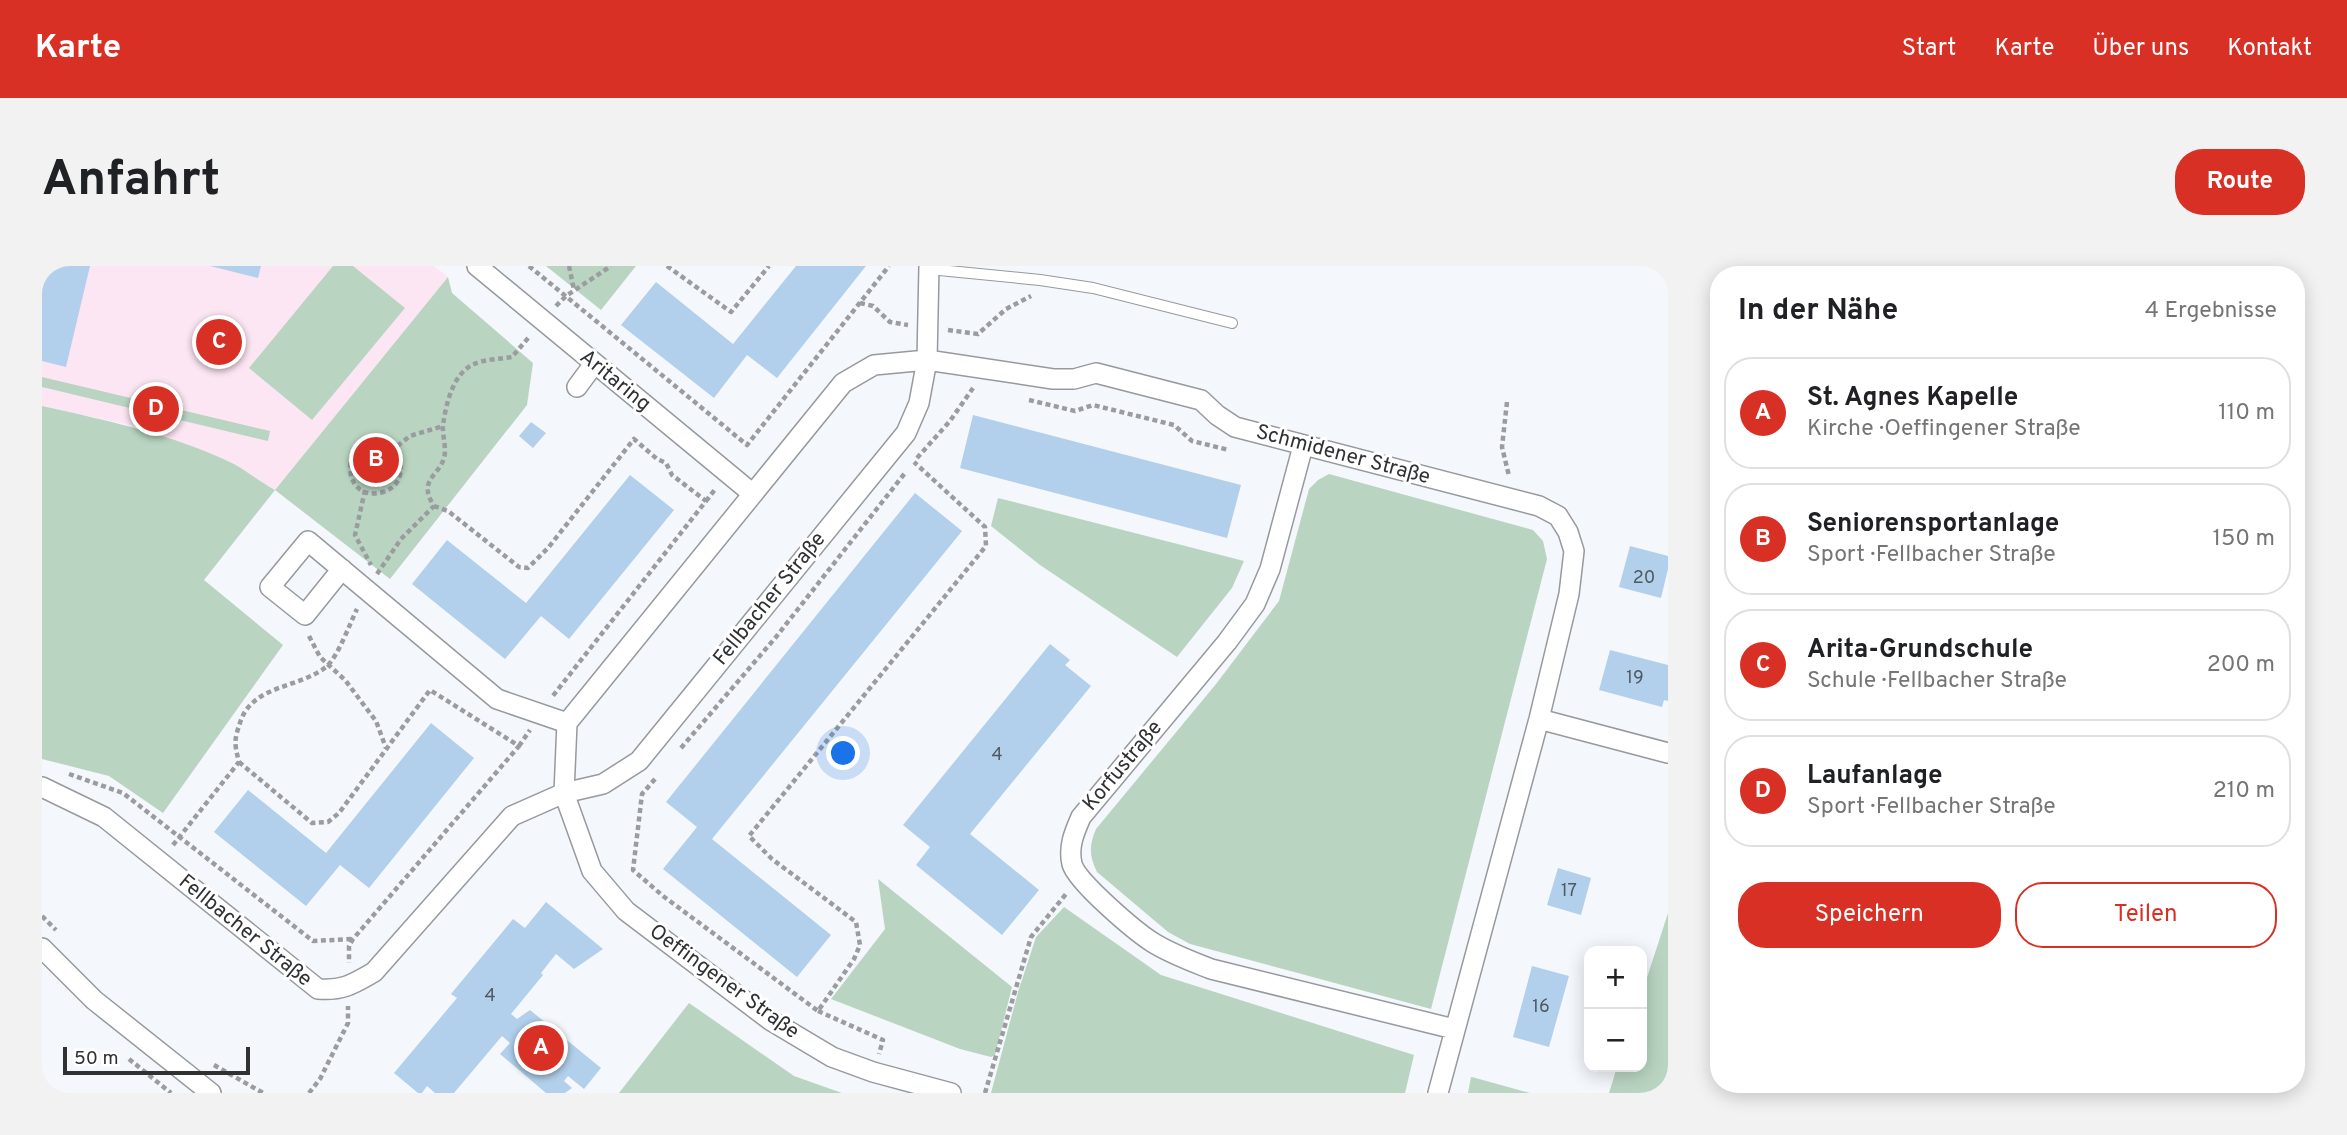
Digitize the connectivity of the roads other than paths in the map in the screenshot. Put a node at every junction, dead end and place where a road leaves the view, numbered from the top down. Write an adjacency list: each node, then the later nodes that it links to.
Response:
1 (477, 266): 5 (street, Aritaring)
2 (929, 268): 3 (lane); 4 (street, Fellbacher Straße)
3 (1232, 323)
4 (927, 360): 7 (street, Schmidener Straße); 8 (street); 14 (street, Fellbacher Straße)
5 (594, 364): 6 (street); 8 (street, Aritaring)
6 (577, 387)
7 (1303, 446): 10 (street, Schmidener Straße); 16 (street, Korfustraße)
8 (753, 494): 11 (street)
9 (342, 569): 9 (street); 11 (street)
10 (1539, 719): 12 (street); 16 (street, Schmidener Straße)
11 (567, 723): 14 (street)
12 (1668, 753)
13 (42, 787): 14 (street, Fellbacher Straße)
14 (564, 793): 18 (street, Oeffingener Straße)
15 (42, 948): 17 (street)
16 (1454, 1029): 19 (street, Schmidener Straße)
17 (211, 1093)
18 (951, 1093)
19 (1438, 1093)

